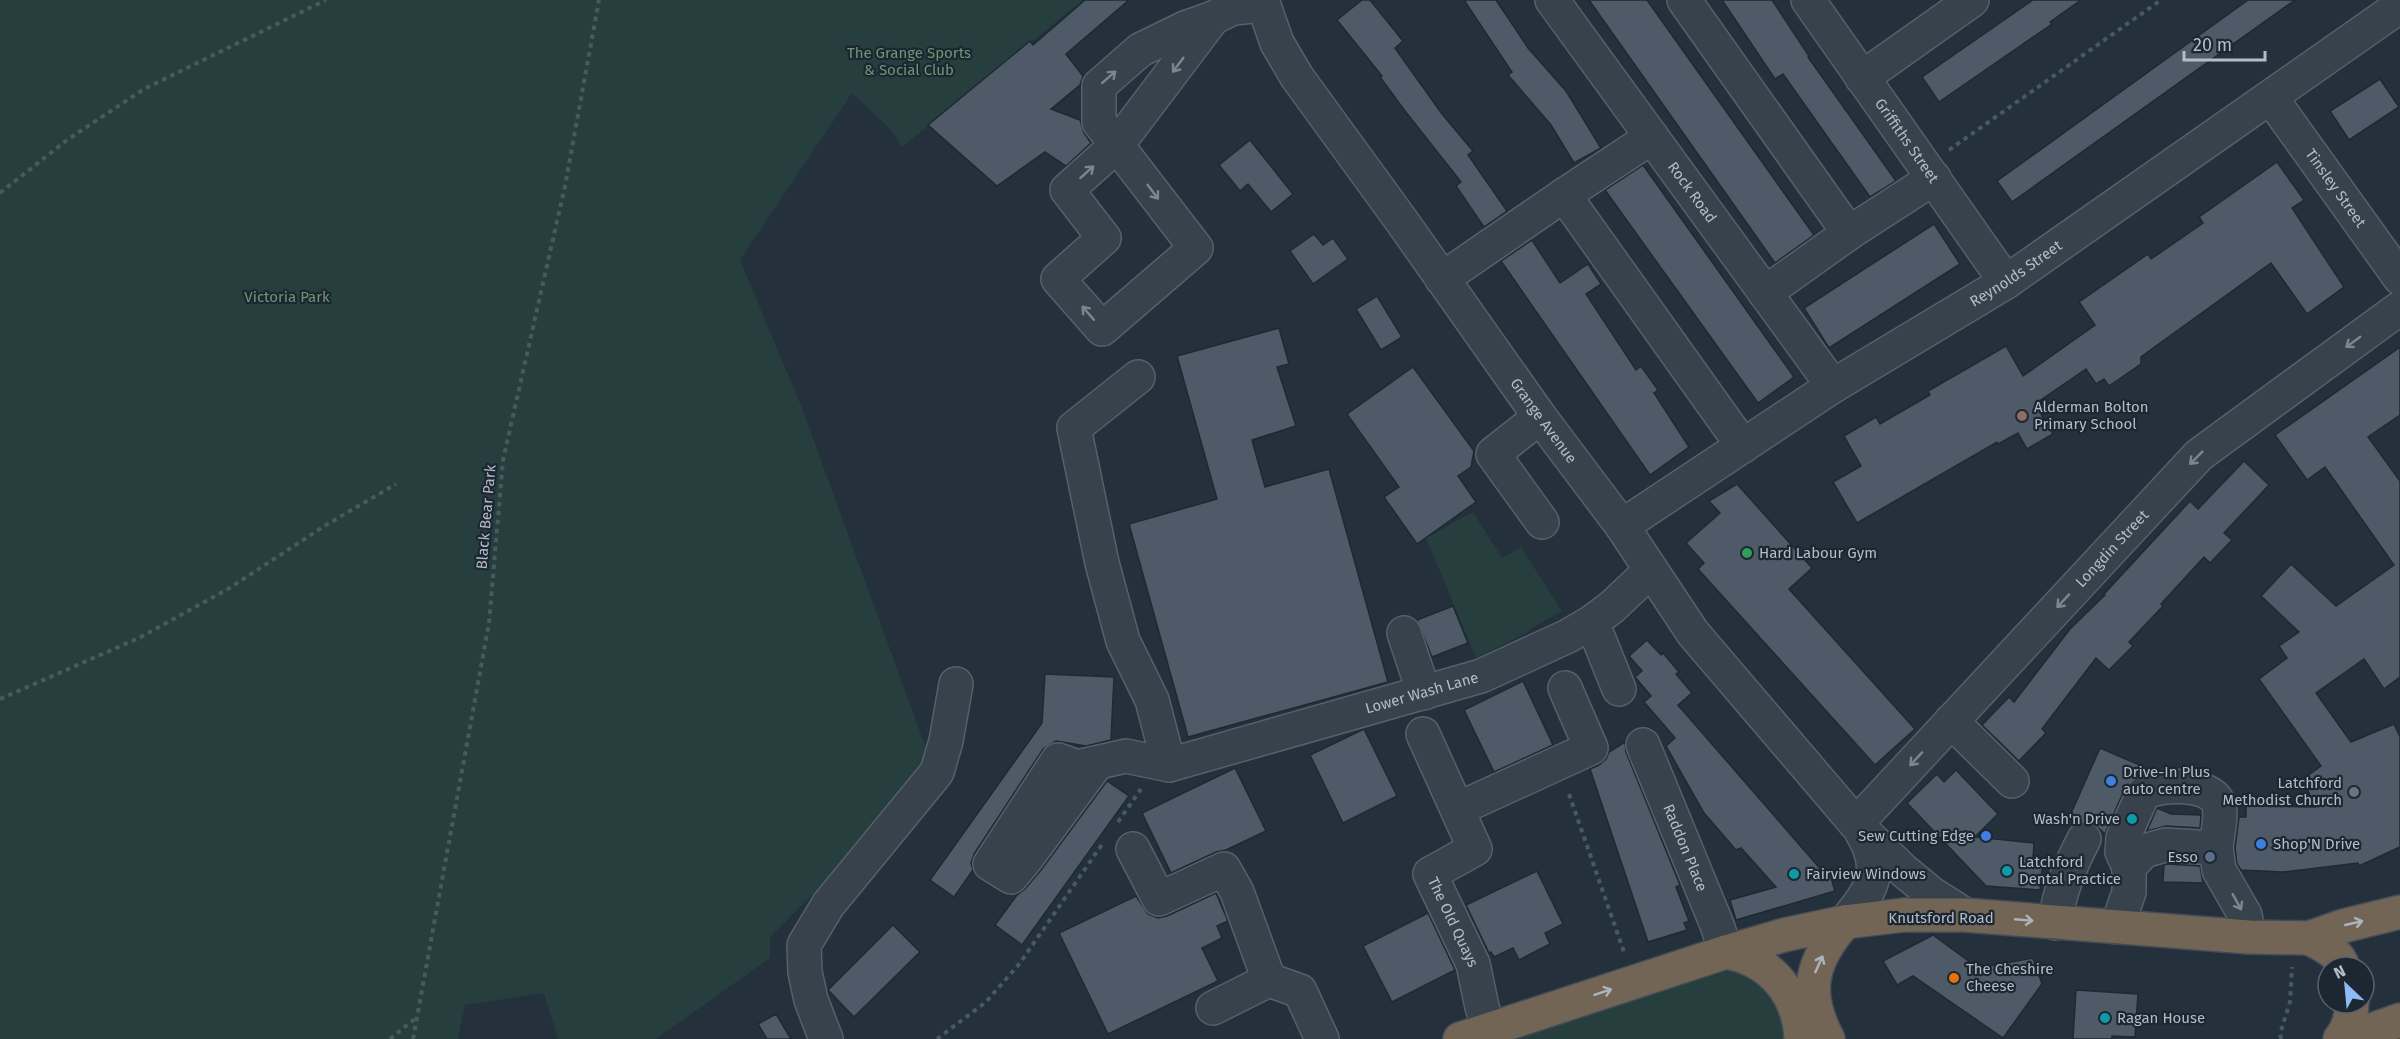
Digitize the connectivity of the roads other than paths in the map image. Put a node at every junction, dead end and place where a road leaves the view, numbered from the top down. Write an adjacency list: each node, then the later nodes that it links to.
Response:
1 (1552, 0): 10 (street, Rock Road)
2 (1684, 0): 14 (street)
3 (1808, 0): 8 (street, Griffiths Street)
4 (1972, 0): 8 (street)
5 (1263, 3): 7 (street); 16 (street, Grange Avenue)
6 (2400, 6): 9 (street, Reynolds Street)
7 (1214, 18): 11 (street, one-way to 11); 11 (street, one-way to 7)
8 (1862, 78): 12 (street, Griffiths Street)
9 (2271, 98): 15 (street, Tinsley Street); 17 (street, Reynolds Street)
10 (1652, 137): 13 (street); 18 (street, Rock Road)
11 (1117, 145): 11 (street, one-way to 11)
12 (1930, 172): 14 (street); 17 (street, Griffiths Street)
13 (1564, 195): 16 (street); 23 (street)
14 (1849, 233): 18 (street)
15 (2400, 278)
16 (1442, 279): 22 (street, Grange Avenue)
17 (2006, 282): 21 (street, Reynolds Street)
18 (1765, 293): 21 (street, Rock Road)
19 (2400, 308): 33 (street, Longdin Street, one-way to 33)
20 (1138, 377): 37 (street)
21 (1833, 386): 23 (street, Reynolds Street)
22 (1540, 417): 24 (street); 25 (street, Grange Avenue)
23 (1743, 446): 25 (street, Reynolds Street)
24 (1542, 522)
25 (1622, 526): 26 (street, Grange Avenue)
26 (1650, 571): 27 (street, Lower Wash Lane); 40 (street, Grange Avenue)
27 (1592, 622): 31 (street); 32 (street, Lower Wash Lane)
28 (1404, 633): 32 (street)
29 (956, 684): 57 (street)
30 (1565, 688): 39 (street)
31 (1619, 689)
32 (1424, 693): 37 (street, Lower Wash Lane)
33 (1951, 721): 38 (street); 40 (street, Longdin Street, one-way to 40)
34 (1423, 734): 39 (street, The Old Quays)
35 (1643, 745): 51 (street, Raddon Place)
36 (1097, 763): 37 (street)
37 (1169, 765)
38 (2012, 781)
39 (1458, 809): 60 (street, The Old Quays)
40 (1856, 824): 46 (street, Grange Avenue); 47 (street, Grange Avenue)
41 (1119, 837): 54 (street)
42 (2084, 839): 48 (street)
43 (2216, 848): 44 (street); 44 (street); 50 (street, one-way to 50)
44 (2129, 867): 49 (street)
45 (2400, 912): 52 (highway, Knutsford Road, one-way to 45)
46 (1965, 915): 47 (highway, Knutsford Road); 48 (highway, Knutsford Road, one-way to 48)
47 (1845, 922): 51 (highway, Knutsford Road); 63 (highway, one-way to 47)
48 (2055, 923): 49 (highway, Knutsford Road)
49 (2117, 927): 50 (highway, Knutsford Road)
50 (2249, 937): 52 (highway, Knutsford Road)
51 (1726, 952): 60 (highway, Knutsford Road, one-way to 51); 62 (highway)
52 (2304, 952): 53 (highway)
53 (2336, 955)
54 (1269, 980): 55 (street); 61 (street)
55 (1214, 1008)
56 (2400, 1020): 58 (highway)
57 (821, 1025)
58 (2350, 1029): 59 (street)
59 (2400, 1030)
60 (1475, 1034)
61 (1322, 1039)
62 (1801, 1039)
63 (1828, 1039)

